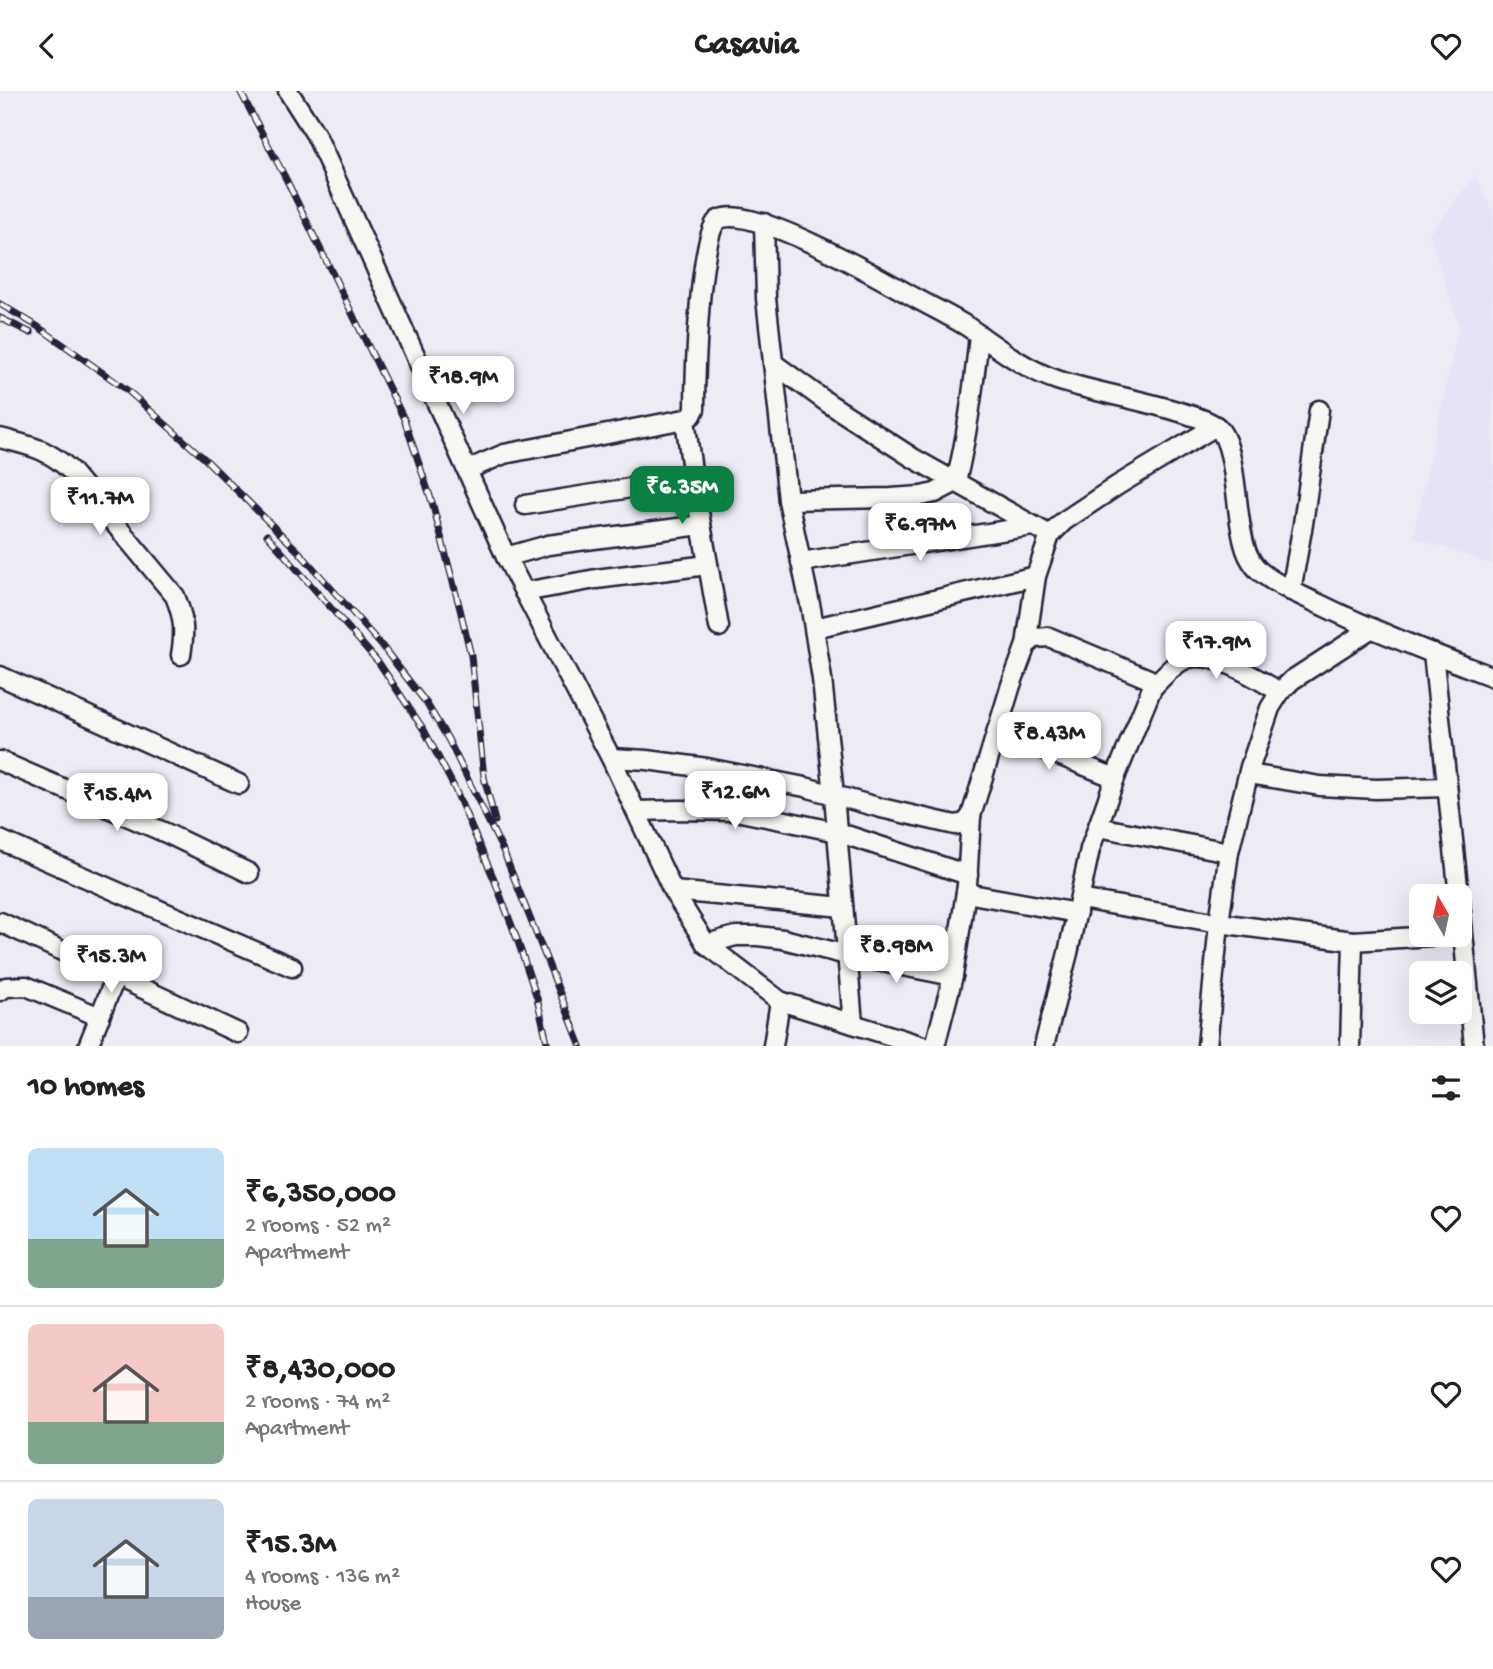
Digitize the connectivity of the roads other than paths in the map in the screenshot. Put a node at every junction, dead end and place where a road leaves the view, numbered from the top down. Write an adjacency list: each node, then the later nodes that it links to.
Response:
1 (288, 91): 9 (street)
2 (764, 223): 3 (street); 4 (street); 6 (street)
3 (979, 335): 7 (street); 11 (street)
4 (773, 363): 11 (street); 12 (street)
5 (1319, 410): 21 (street)
6 (685, 419): 9 (street); 10 (street)
7 (1216, 426): 16 (street); 21 (street)
8 (0, 437): 28 (street)
9 (467, 470): 17 (street)
10 (693, 478): 13 (street); 14 (street)
11 (956, 482): 12 (street); 15 (street)
12 (788, 500): 18 (street)
13 (524, 505)
14 (701, 525): 17 (street); 19 (street)
15 (1033, 526): 16 (street); 18 (street)
16 (1050, 535): 20 (street)
17 (506, 558): 22 (street)
18 (801, 562): 24 (street)
19 (708, 565): 22 (street); 23 (street)
20 (1037, 576): 24 (street); 26 (street)
21 (1292, 591): 25 (street)
22 (524, 592): 34 (street)
23 (719, 627)
24 (815, 628): 40 (street)
25 (1372, 628): 27 (street); 32 (street)
26 (1026, 645): 31 (street); 33 (street)
27 (1433, 653): 30 (street); 39 (street)
28 (181, 655)
29 (0, 676): 38 (street)
30 (1493, 677)
31 (1152, 688): 32 (street); 37 (street)
32 (1280, 692): 36 (street)
33 (997, 730): 37 (street); 42 (street)
34 (611, 758): 40 (street); 41 (street)
35 (0, 761): 47 (street)
36 (1249, 774): 39 (street); 46 (street)
37 (1115, 778): 43 (street)
38 (239, 785)
39 (1447, 787): 49 (street)
40 (834, 795): 42 (street); 44 (street)
41 (636, 811): 44 (street); 50 (street)
42 (971, 815): 48 (street)
43 (1098, 827): 46 (street); 51 (street)
44 (837, 832): 48 (street); 52 (street)
45 (0, 840): 60 (street)
46 (1229, 852): 54 (street)
47 (249, 873)
48 (967, 884): 51 (street); 62 (street)
49 (1458, 884)
50 (673, 891): 52 (street); 57 (street)
51 (1078, 906): 54 (street); 72 (street)
52 (843, 907): 59 (street)
53 (0, 922): 61 (street)
54 (1219, 923): 56 (street); 73 (street)
55 (1409, 937): 56 (street)
56 (1353, 941): 74 (street)
57 (706, 944): 59 (street); 64 (street)
58 (1459, 947): 75 (street)
59 (847, 955): 62 (street); 66 (street)
60 (292, 967)
61 (116, 976): 65 (street); 67 (street)
62 (953, 977): 71 (street)
63 (0, 991): 65 (street)
64 (780, 1001): 66 (street); 69 (street)
65 (100, 1017): 68 (street)
66 (853, 1024): 70 (street)
67 (238, 1033)
68 (88, 1046)
69 (773, 1046)
70 (923, 1046)
71 (935, 1046)
72 (1044, 1046)
73 (1207, 1046)
74 (1350, 1046)
75 (1474, 1046)

